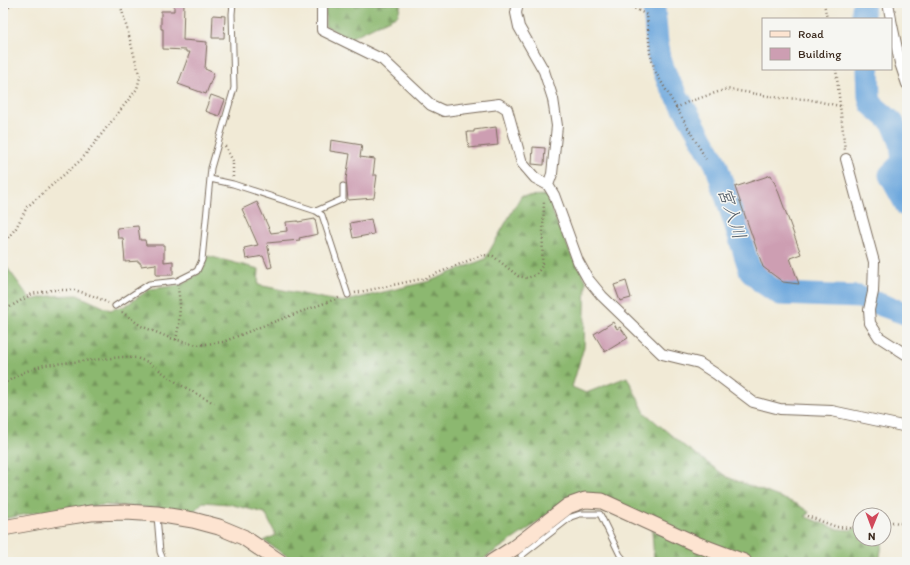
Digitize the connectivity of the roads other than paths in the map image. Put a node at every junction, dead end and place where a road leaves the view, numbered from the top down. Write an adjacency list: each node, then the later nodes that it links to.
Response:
1 (233, 3): 9 (lane)
2 (322, 3): 10 (street)
3 (518, 3): 10 (street)
4 (888, 3): 5 (street)
5 (891, 18)
6 (892, 24): 7 (street)
7 (907, 84)
8 (846, 158): 15 (street)
9 (210, 179): 12 (lane); 14 (lane)
10 (548, 185): 16 (street)
11 (343, 186): 12 (lane)
12 (316, 210): 13 (lane)
13 (348, 295)
14 (115, 306)
15 (907, 355)
16 (907, 427)
17 (157, 514): 18 (street); 20 (lane); 21 (street)
18 (3, 528)
19 (522, 556): 23 (lane)
20 (164, 562)
21 (280, 562)
22 (492, 562): 24 (street)
23 (626, 562)
24 (744, 562)

